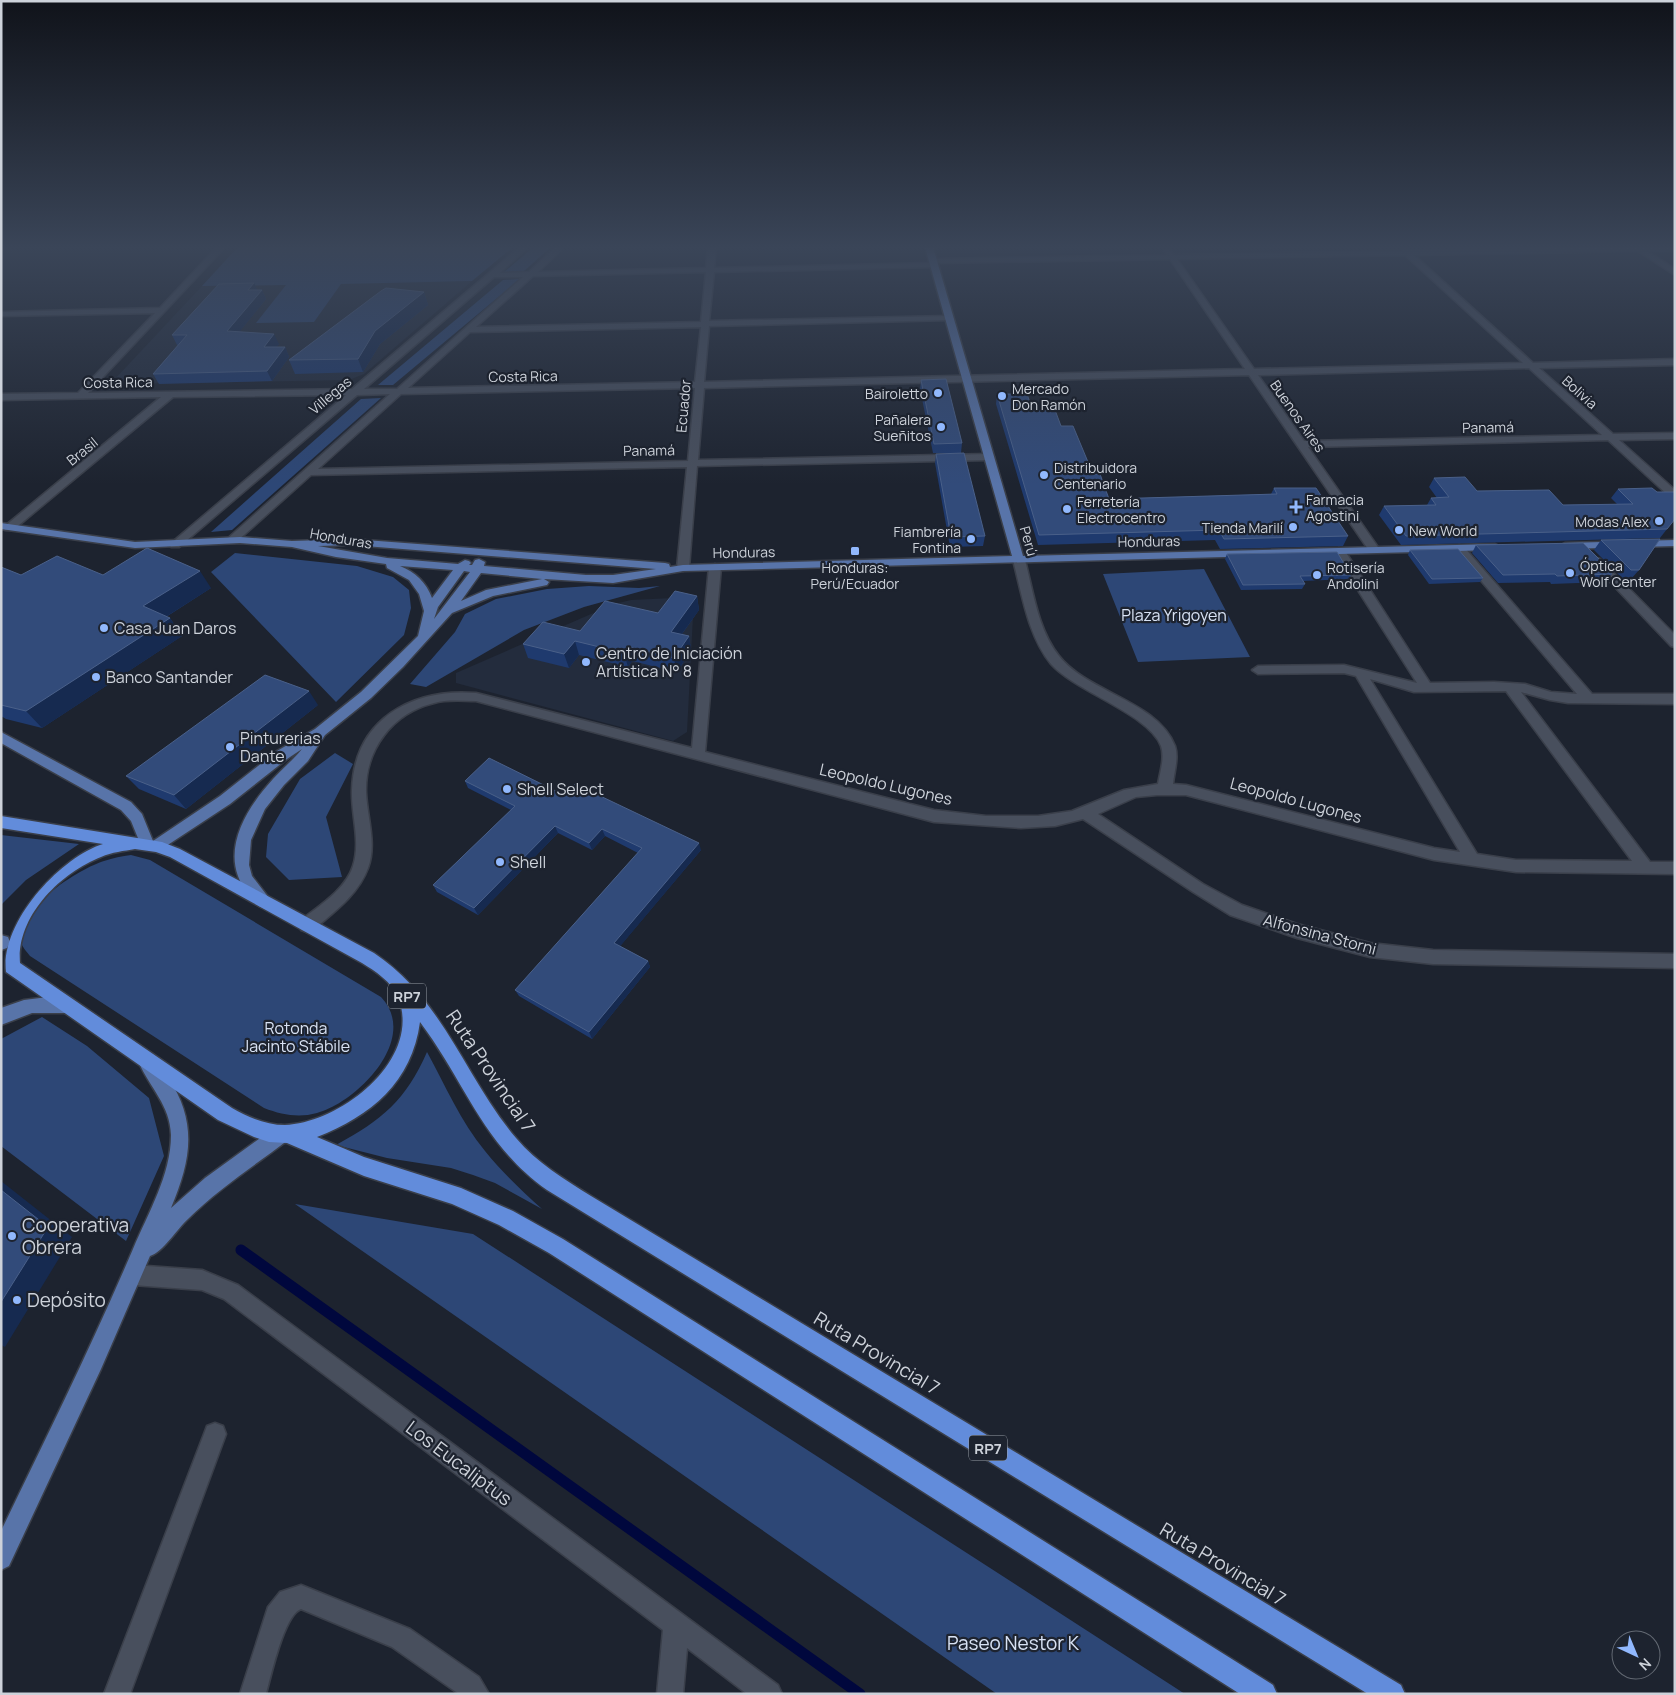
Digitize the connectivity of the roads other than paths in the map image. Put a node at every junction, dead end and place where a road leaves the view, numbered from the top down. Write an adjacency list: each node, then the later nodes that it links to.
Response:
1 (147, 326): 18 (street)
2 (433, 326): 15 (street, Villegas)
3 (472, 326): 9 (street)
4 (622, 326): 9 (street)
5 (705, 326): 14 (street, Ecuador)
6 (951, 326): 13 (main road, Perú)
7 (1219, 326): 12 (street, Buenos Aires)
8 (1487, 326): 11 (street, Bolivia)
9 (468, 330): 16 (street)
10 (1675, 362): 11 (street, Costa Rica)
11 (1531, 366): 12 (street, Costa Rica); 21 (street, Bolivia)
12 (1251, 372): 13 (street, Costa Rica); 22 (street, Buenos Aires)
13 (967, 379): 14 (street, Costa Rica); 23 (main road, Perú)
14 (700, 385): 16 (street, Costa Rica); 24 (street, Ecuador)
15 (355, 392): 16 (street, Costa Rica); 17 (street, Costa Rica); 31 (street, Villegas)
16 (399, 392): 25 (street)
17 (170, 395): 18 (street, Costa Rica); 27 (street, Brasil)
18 (80, 396): 19 (street, Costa Rica)
19 (1, 397)
20 (1675, 436): 21 (street, Panamá)
21 (1610, 438): 22 (street, Panamá); 26 (street, Bolivia)
22 (1301, 444): 36 (street, Buenos Aires)
23 (989, 457): 24 (street, Panamá); 40 (main road, Perú)
24 (693, 463): 25 (street, Panamá); 43 (street, Ecuador)
25 (309, 472): 28 (street)
26 (1675, 496)
27 (5, 527): 31 (main road, Honduras)
28 (231, 541): 30 (main road, Honduras); 31 (main road, Honduras)
29 (1675, 543): 32 (main road)
30 (292, 544): 38 (main road, Honduras); 39 (main road, Honduras)
31 (175, 545)
32 (1581, 545): 33 (main road); 49 (street)
33 (1553, 546)
34 (1506, 547): 35 (main road, Honduras)
35 (1459, 548): 36 (main road, Honduras); 54 (street)
36 (1374, 550): 37 (main road, Honduras)
37 (1340, 551): 40 (main road, Honduras); 53 (street)
38 (479, 553): 42 (main road); 43 (main road, Honduras); 44 (main road)
39 (369, 559): 42 (main road, Honduras); 46 (main road)
40 (1018, 560): 41 (main road, Honduras); 60 (street, Perú)
41 (715, 567): 43 (main road, Honduras); 59 (street)
42 (460, 568): 44 (main road, Honduras); 46 (main road)
43 (683, 568): 45 (main road, Honduras)
44 (477, 570): 45 (main road, Honduras); 47 (main road)
45 (572, 578): 47 (main road)
46 (430, 611): 48 (main road)
47 (447, 612): 48 (main road)
48 (423, 636): 57 (main road)
49 (1675, 644)
50 (1258, 670): 51 (street)
51 (1360, 672): 53 (street); 64 (street)
52 (1510, 687): 53 (street); 54 (street); 65 (street)
53 (1426, 688)
54 (1588, 698): 55 (street)
55 (1670, 699): 56 (street)
56 (1675, 710)
57 (320, 732): 63 (main road); 67 (main road)
58 (1, 736): 63 (main road)
59 (698, 755): 61 (street, Leopoldo Lugones); 68 (street, Leopoldo Lugones)
60 (1165, 789): 61 (street, Leopoldo Lugones); 64 (street, Leopoldo Lugones)
61 (1085, 813): 70 (street, Alfonsina Storni)
62 (1, 822): 63 (highway, RP7)
63 (146, 844): 67 (highway, RP7); 69 (highway, RP7)
64 (1473, 861): 65 (street, Leopoldo Lugones)
65 (1646, 868): 66 (street, Leopoldo Lugones)
66 (1675, 868)
67 (264, 902): 68 (highway, RP7)
68 (307, 925): 71 (highway, RP7)
69 (2, 936): 72 (highway, RP7)
70 (1675, 961)
71 (401, 986): 75 (highway, RP7); 86 (highway, Ruta Provincial 7 / RP7)
72 (65, 1005): 73 (main road); 74 (highway, RP7)
73 (1, 1017)
74 (144, 1058): 75 (highway, RP7); 76 (main road)
75 (284, 1134): 76 (main road); 85 (highway, RP7)
76 (133, 1275): 78 (main road); 79 (street, Los Eucaliptus)
77 (215, 1434): 80 (street)
78 (1, 1558)
79 (676, 1625): 83 (street); 84 (street, Los Eucaliptus)
80 (116, 1694)
81 (253, 1694): 82 (street)
82 (476, 1694)
83 (670, 1694)
84 (769, 1694)
85 (1264, 1694)
86 (1392, 1694)

